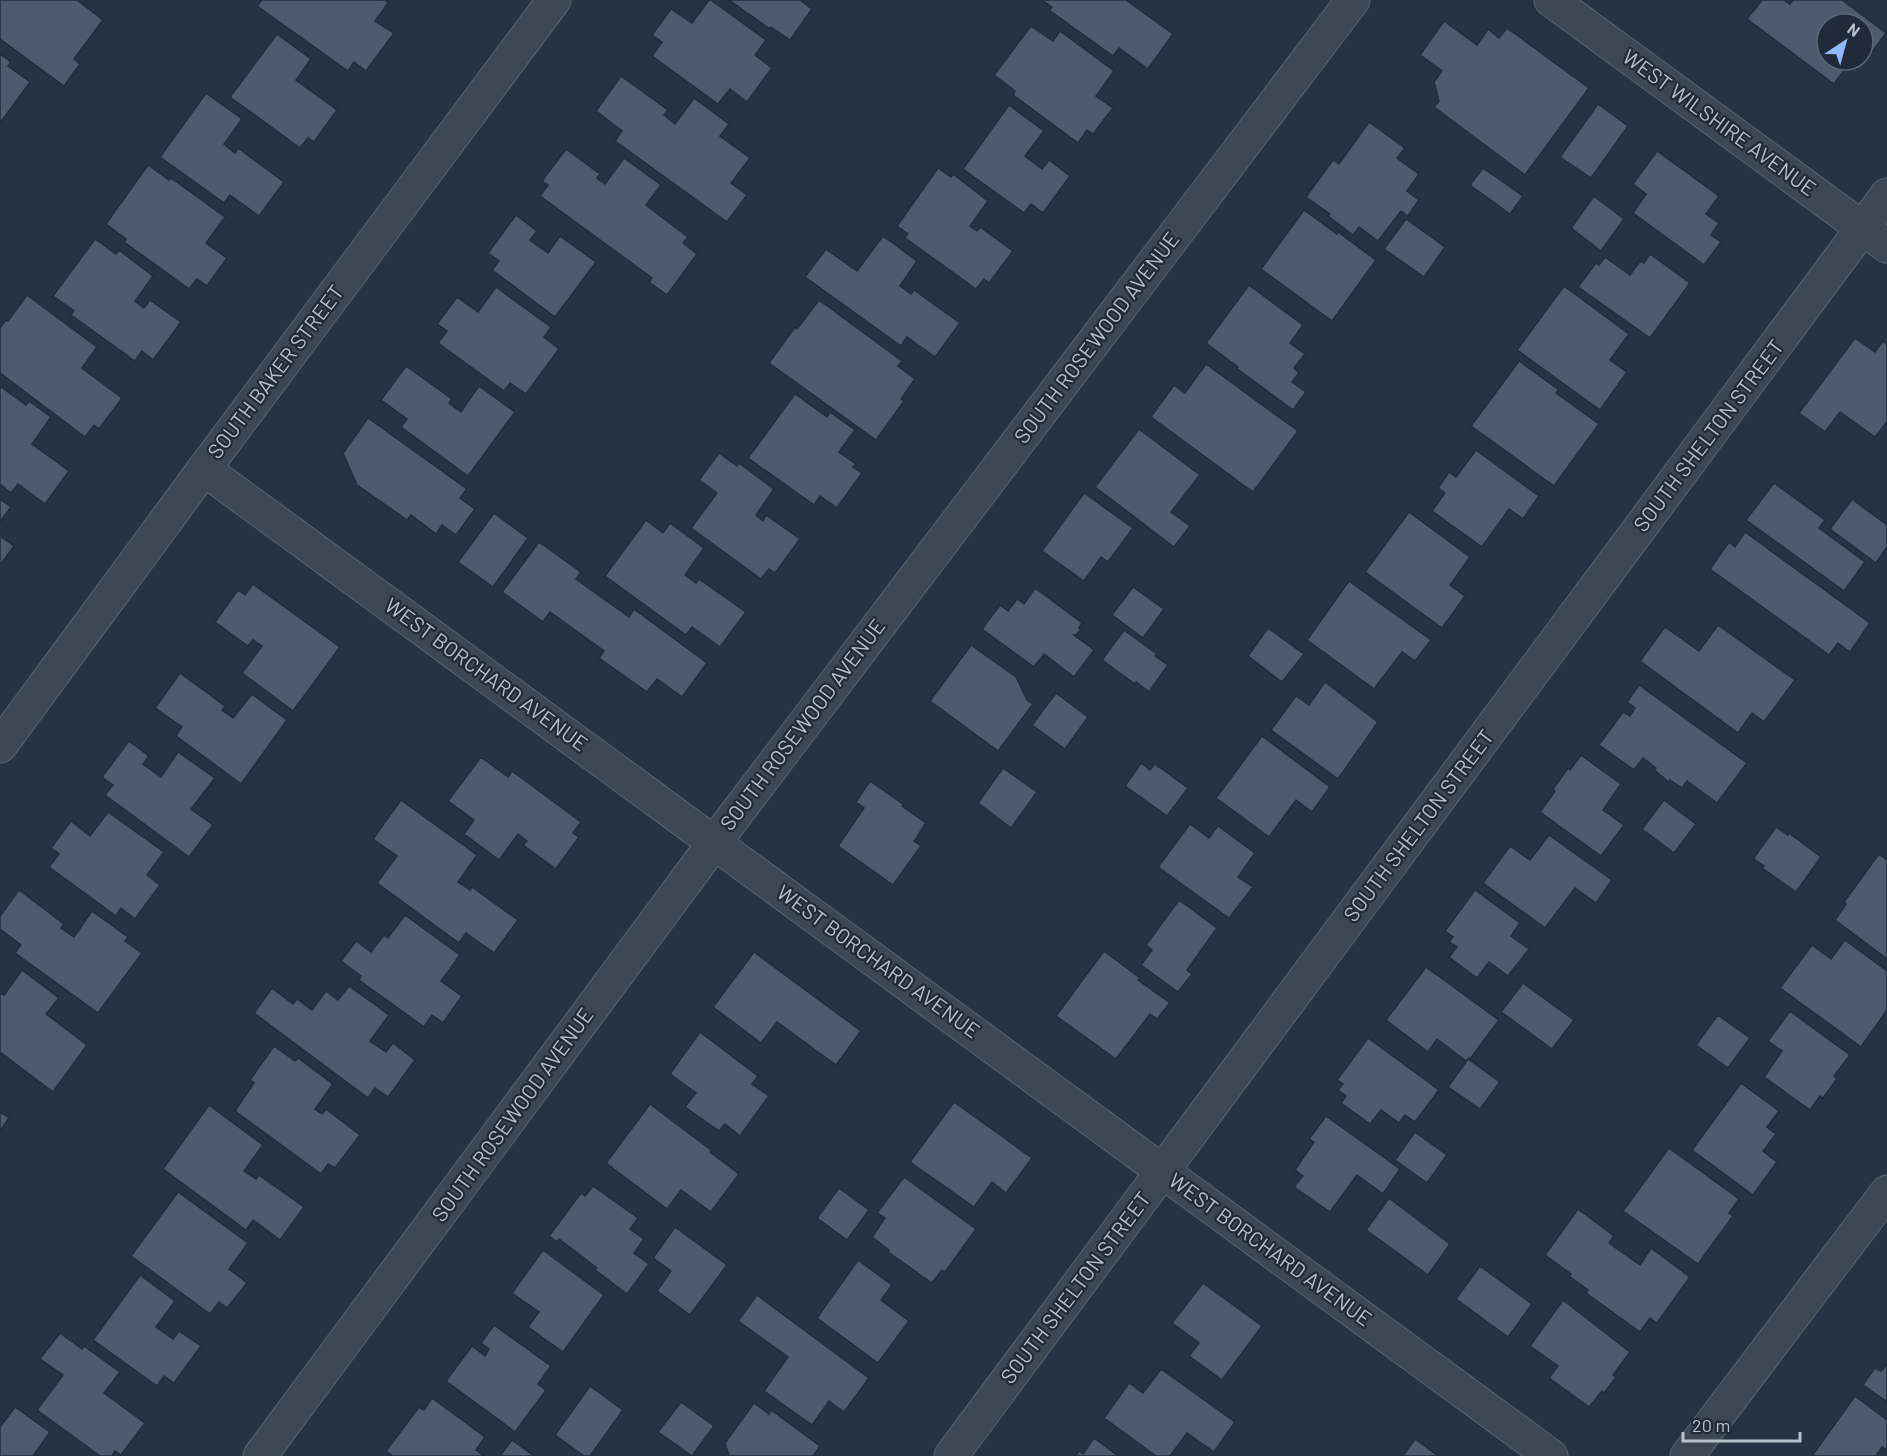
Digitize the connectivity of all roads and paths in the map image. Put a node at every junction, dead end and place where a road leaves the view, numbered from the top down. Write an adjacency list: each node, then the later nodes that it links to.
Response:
1 (554, 0): 6 (street, SOUTH BAKER STREET)
2 (1353, 0): 8 (street, SOUTH ROSEWOOD AVENUE)
3 (1551, 0): 5 (street, WEST WILSHIRE AVENUE)
4 (1887, 195): 5 (street, SOUTH SHELTON STREET)
5 (1875, 237): 9 (street, SOUTH SHELTON STREET)
6 (204, 469): 7 (street, SOUTH BAKER STREET); 8 (street, WEST BORCHARD AVENUE)
7 (0, 746)
8 (714, 843): 9 (street, WEST BORCHARD AVENUE); 11 (street, SOUTH ROSEWOOD AVENUE)
9 (1163, 1171): 12 (street, SOUTH SHELTON STREET); 13 (street, WEST BORCHARD AVENUE)
10 (1887, 1192): 14 (street)
11 (260, 1456)
12 (951, 1456)
13 (1551, 1456)
14 (1687, 1456)

